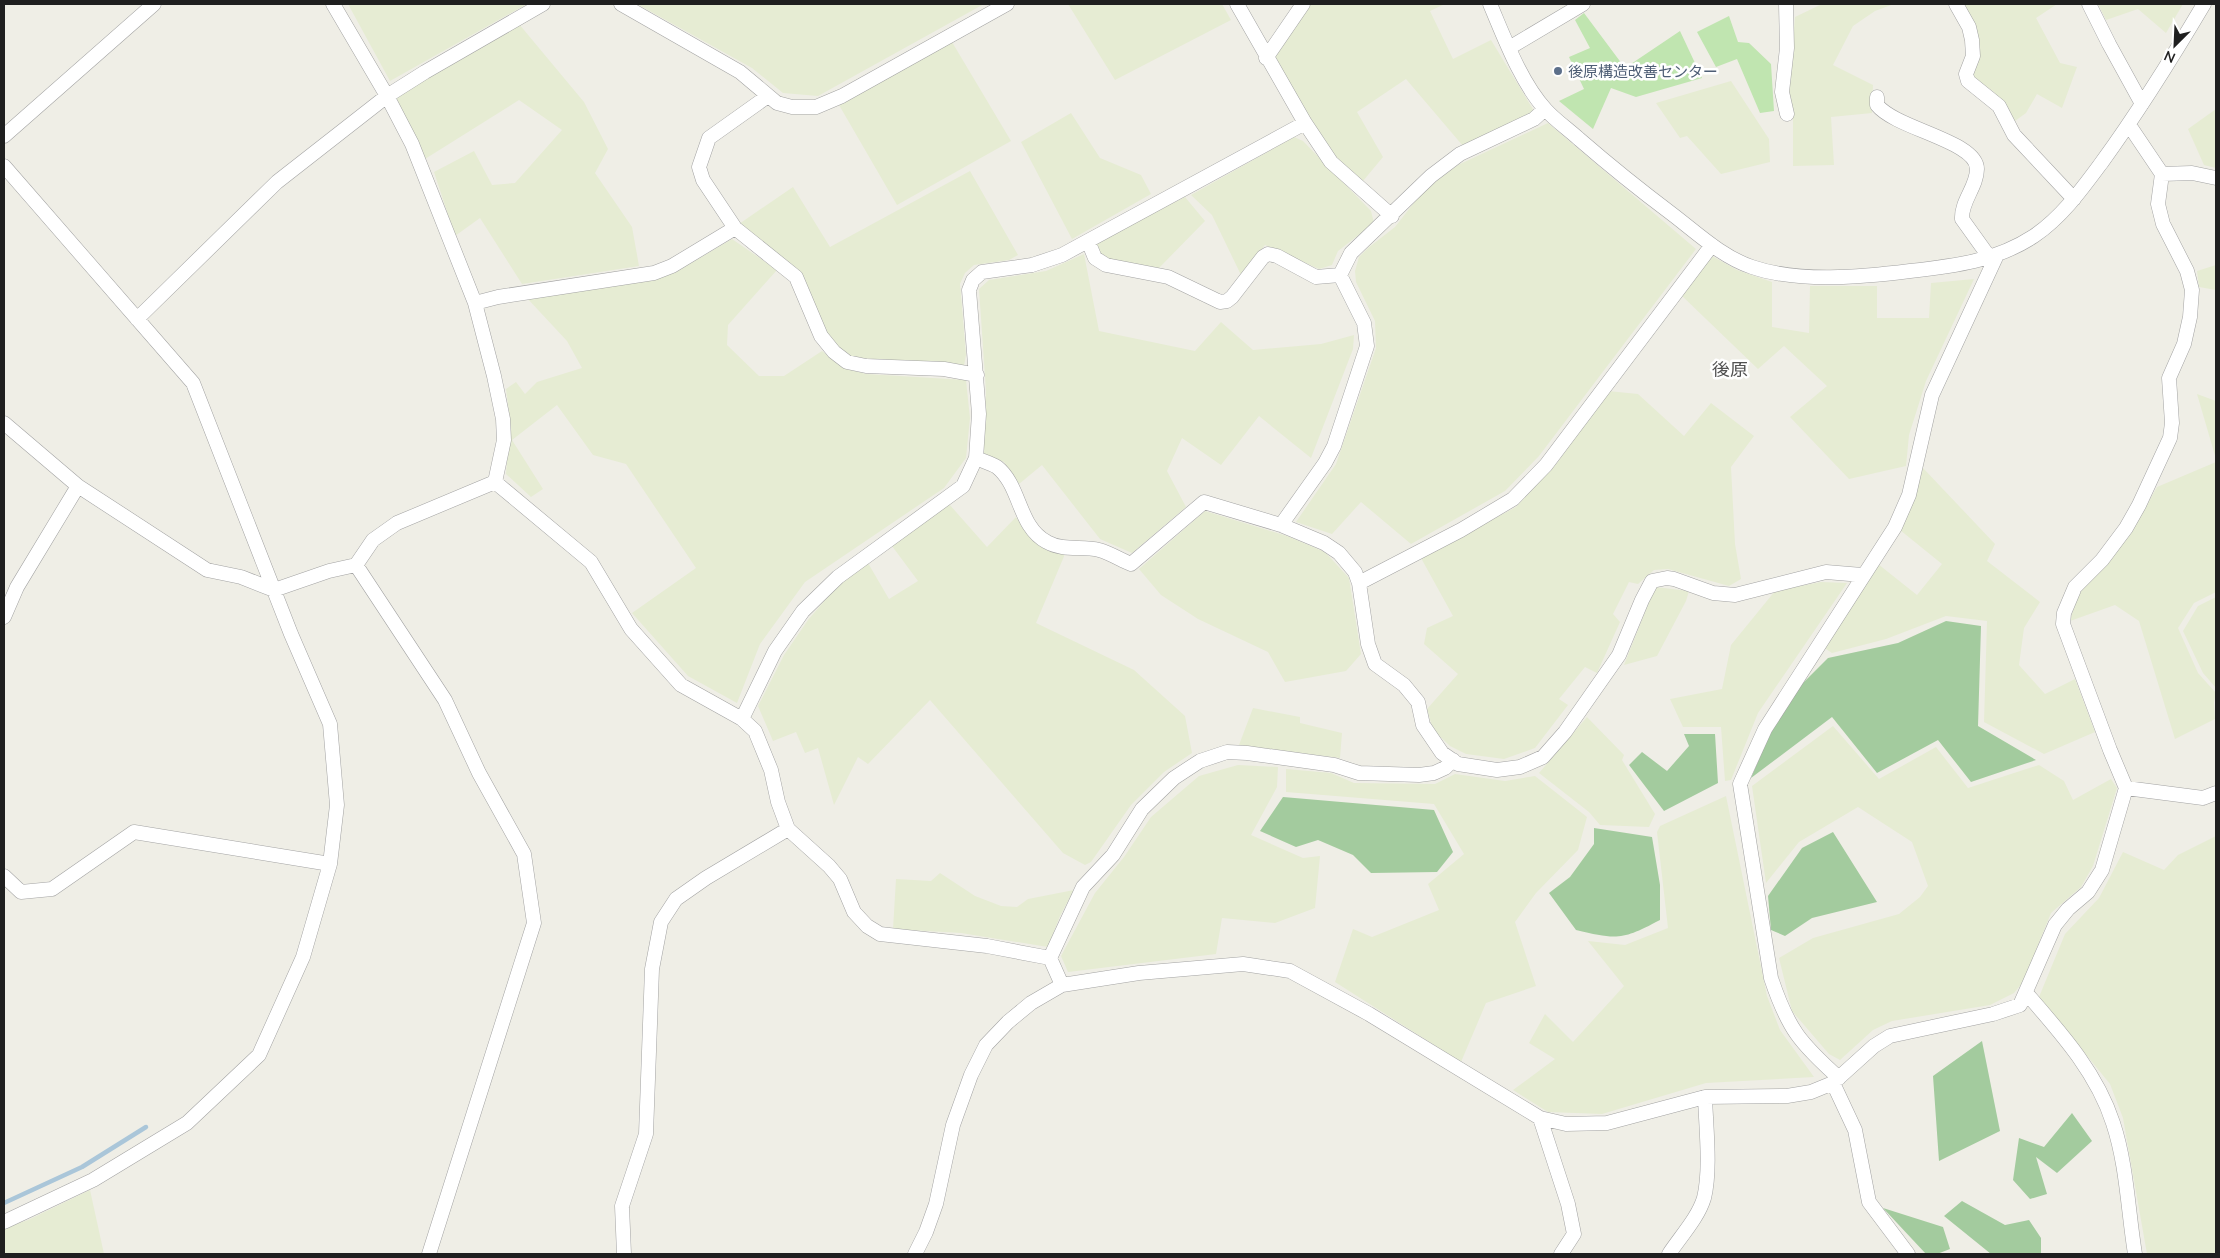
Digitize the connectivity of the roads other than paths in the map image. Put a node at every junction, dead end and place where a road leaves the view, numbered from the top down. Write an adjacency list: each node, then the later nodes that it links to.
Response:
1 (154, 4): 24 (street)
2 (333, 4): 16 (street)
3 (543, 4): 16 (street)
4 (622, 4): 17 (street)
5 (1007, 4): 17 (street)
6 (1237, 4): 15 (street)
7 (1303, 4): 15 (street)
8 (1490, 4): 14 (street)
9 (1583, 4): 14 (street)
10 (1786, 4): 21 (street)
11 (1956, 4): 28 (street)
12 (2089, 4): 19 (street)
13 (2204, 4): 19 (street)
14 (1509, 48): 20 (street)
15 (1266, 58): 22 (street)
16 (387, 96): 35 (street); 36 (street)
17 (768, 96): 30 (street)
18 (1877, 97): 33 (street)
19 (2142, 104): 23 (street)
20 (1545, 109): 29 (street); 32 (street)
21 (1786, 114)
22 (1305, 123): 29 (street); 31 (street)
23 (2129, 125): 26 (street); 28 (street)
24 (4, 136)
25 (4, 166): 36 (street)
26 (2162, 174): 27 (street); 50 (street)
27 (2216, 178)
28 (2074, 199): 33 (street)
29 (1392, 216): 34 (street)
30 (734, 228): 35 (street); 37 (street)
31 (1088, 241): 34 (street); 37 (street)
32 (1712, 245): 33 (street); 45 (street)
33 (1993, 257): 44 (street)
34 (1340, 275): 42 (street)
35 (475, 303): 40 (street)
36 (136, 319): 46 (street)
37 (977, 375): 39 (street)
38 (4, 423): 41 (street)
39 (976, 458): 42 (street); 48 (street)
40 (494, 482): 43 (street); 48 (street)
41 (78, 486): 46 (street); 47 (street)
42 (1281, 525): 45 (street)
43 (356, 565): 46 (street); 62 (street)
44 (1862, 575): 49 (street); 58 (street)
45 (1359, 583): 49 (street)
46 (274, 590): 53 (street)
47 (4, 617)
48 (742, 719): 52 (street)
49 (1453, 760): 55 (street)
50 (2126, 788): 51 (street); 57 (street)
51 (2216, 793)
52 (788, 829): 55 (street); 63 (street)
53 (330, 864): 54 (street); 61 (street)
54 (4, 876)
55 (1050, 958): 56 (street)
56 (1062, 984): 60 (street); 64 (street)
57 (2027, 994): 58 (street); 68 (street)
58 (1836, 1080): 59 (street); 67 (street)
59 (1705, 1097): 60 (street); 66 (street)
60 (1540, 1118): 65 (street)
61 (4, 1222)
62 (429, 1254)
63 (624, 1254)
64 (915, 1254)
65 (1561, 1254)
66 (1669, 1254)
67 (1908, 1254)
68 (2135, 1254)

